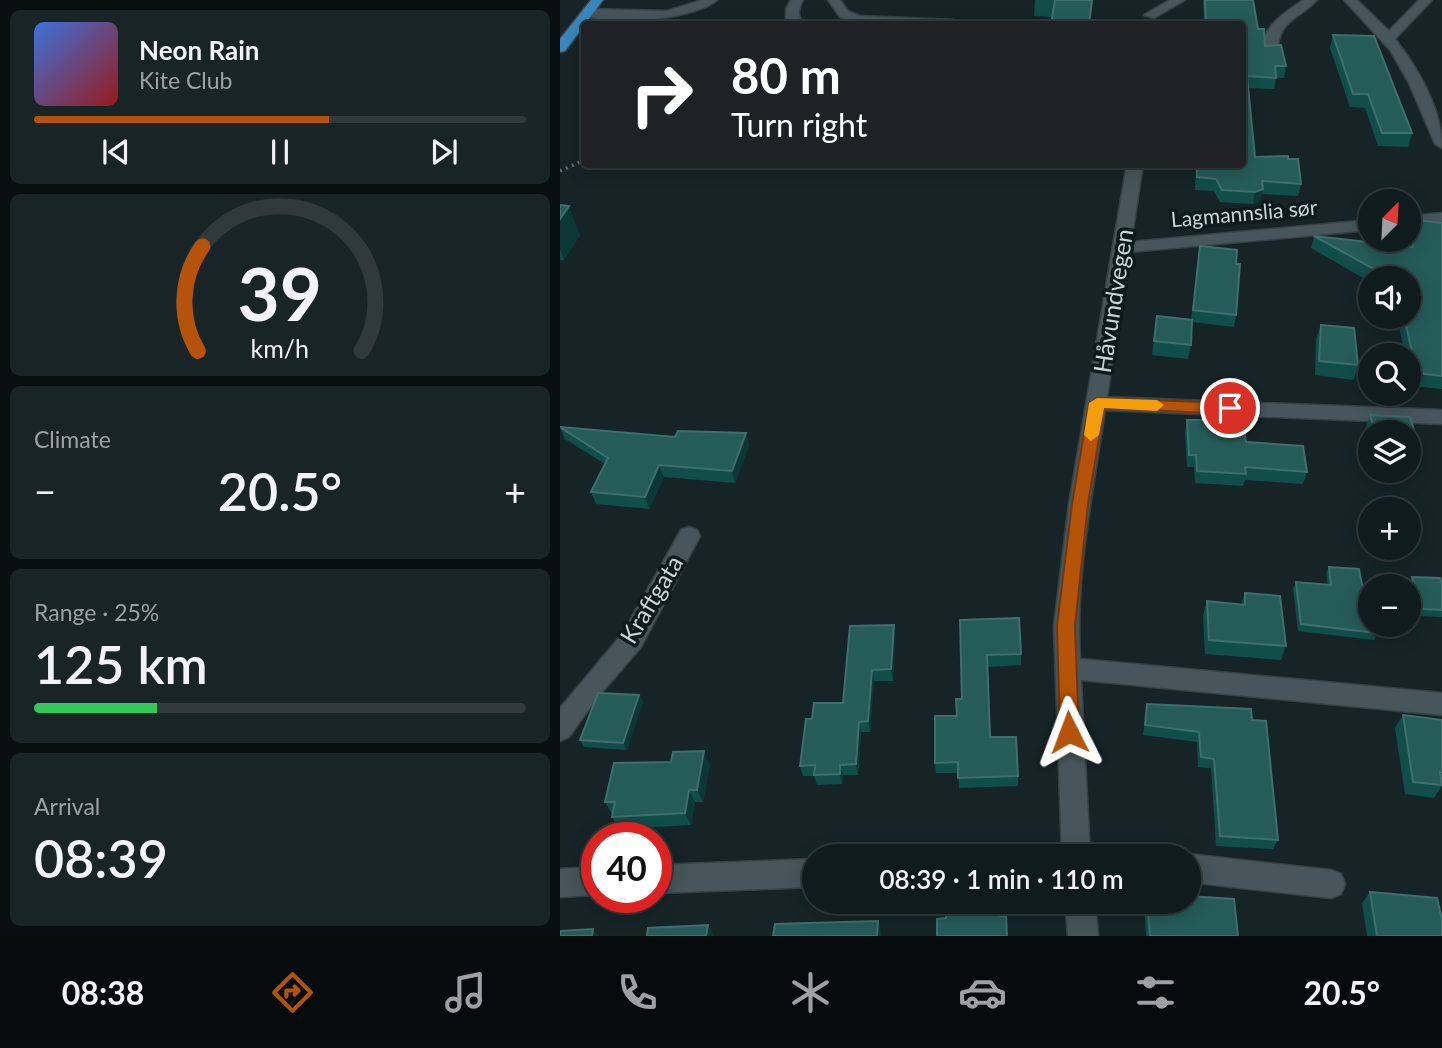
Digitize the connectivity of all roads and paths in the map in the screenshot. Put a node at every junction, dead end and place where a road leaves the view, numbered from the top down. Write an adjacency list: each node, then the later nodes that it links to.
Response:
1 (597, 0): 10 (main road)
2 (711, 0): 10 (street)
3 (797, 0): 13 (street)
4 (834, 0): 14 (street)
5 (1151, 0): 11 (street)
6 (1178, 0): 11 (street)
7 (1311, 0): 18 (street)
8 (1350, 0): 16 (street)
9 (1426, 0): 16 (street)
10 (588, 13): 12 (main road)
11 (1150, 20)
12 (582, 21)
13 (794, 21)
14 (853, 21)
15 (581, 22): 17 (main road)
16 (1390, 37): 19 (street)
17 (560, 48)
18 (1270, 54)
19 (1442, 144)
20 (581, 161): 22 (path)
21 (1134, 168): 26 (street, Håvundvegen)
22 (560, 171)
23 (1442, 218): 24 (street)
24 (1421, 220)
25 (1358, 226): 26 (street, Lagmannslia sør)
26 (1123, 248): 27 (street, Håvundvegen)
27 (1097, 403): 28 (street); 30 (street, Håvundvegen)
28 (1442, 417)
29 (690, 536): 32 (street, Kraftgata)
30 (1066, 668): 31 (street); 33 (street, Håvundvegen)
31 (1442, 704)
32 (560, 729)
33 (1075, 844)
34 (1201, 869): 39 (street)
35 (802, 873): 36 (street)
36 (672, 878)
37 (581, 882): 38 (street)
38 (560, 883)
39 (1331, 884)
40 (1081, 914): 41 (street)
41 (1083, 936)

